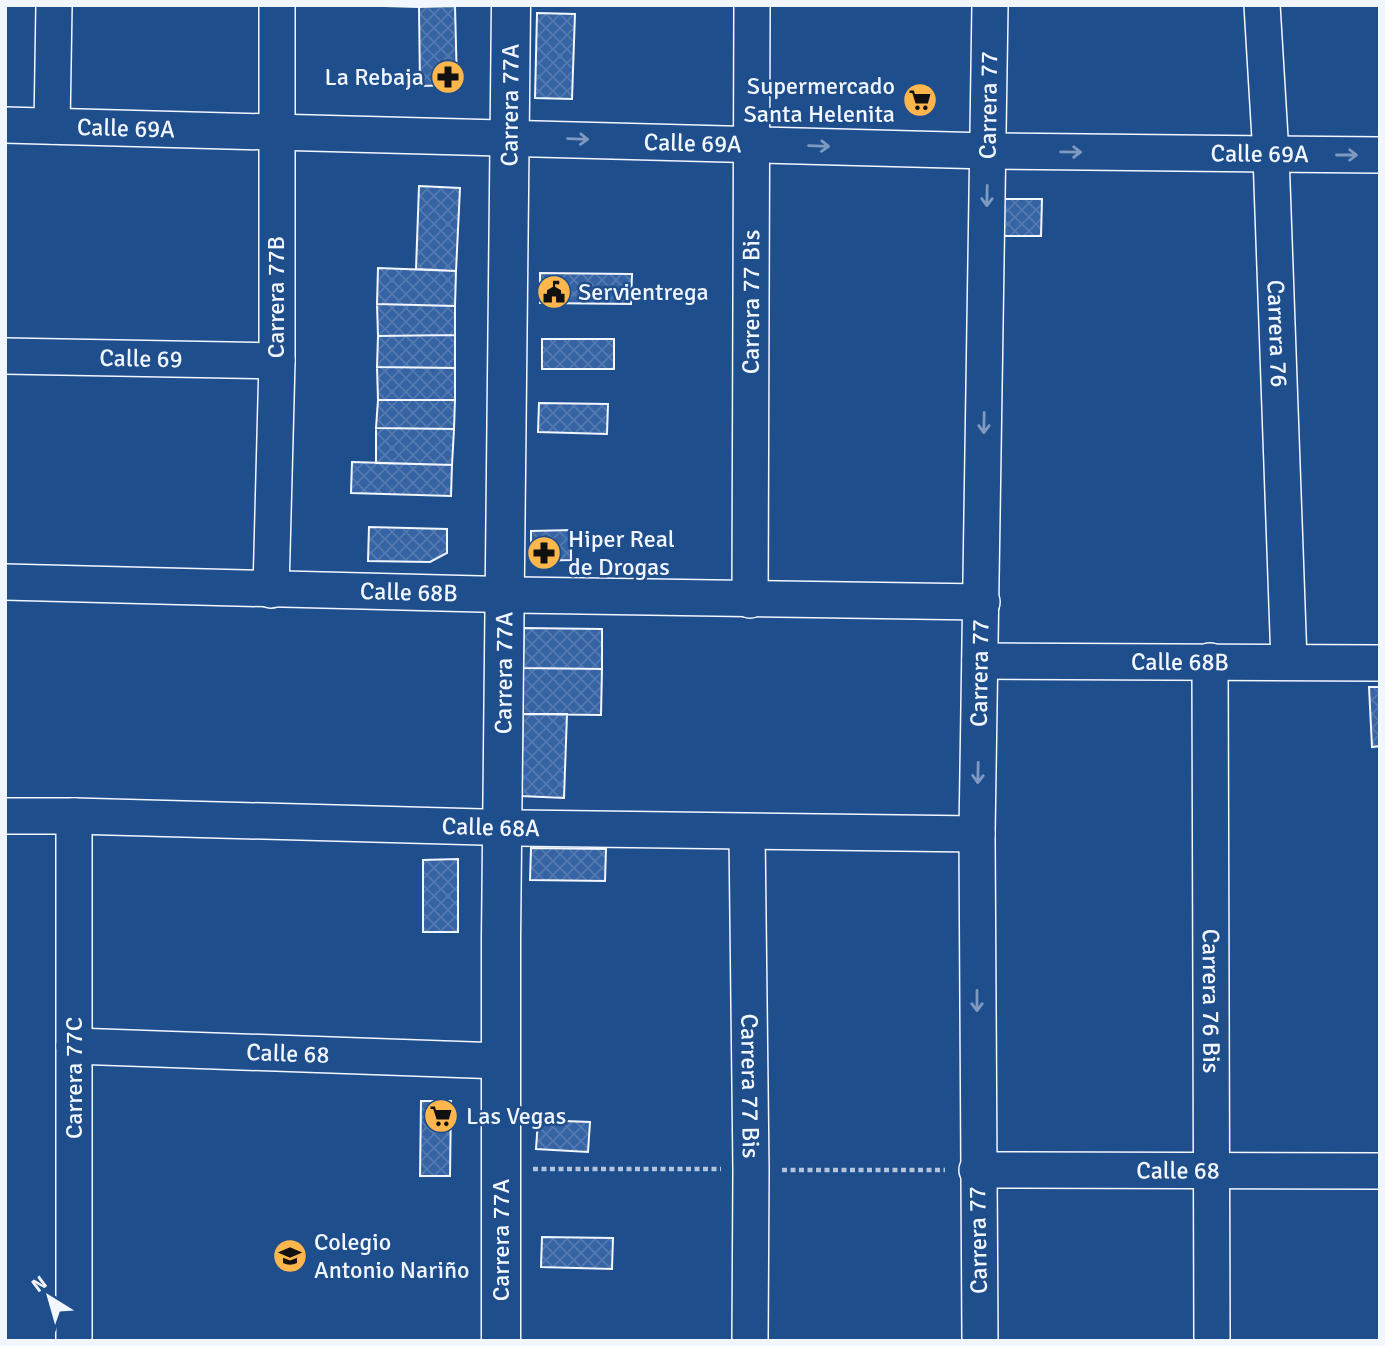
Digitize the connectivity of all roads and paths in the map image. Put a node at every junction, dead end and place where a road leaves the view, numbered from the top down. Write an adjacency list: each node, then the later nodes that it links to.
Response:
1 (54, 5): 8 (street)
2 (277, 5): 9 (street, Carrera 77B)
3 (511, 5): 10 (main road, Carrera 77A)
4 (752, 5): 11 (street, Carrera 77 Bis)
5 (990, 5): 12 (street, Carrera 77)
6 (1262, 5): 13 (street, Carrera 76)
7 (5, 125): 8 (street, Calle 69A)
8 (52, 126): 9 (street, Calle 69A)
9 (276, 132): 10 (street, Calle 69A); 16 (street, Carrera 77B)
10 (510, 137): 11 (street, Calle 69A, one-way to 11); 19 (main road, Carrera 77A)
11 (751, 144): 12 (street, Calle 69A, one-way to 12); 20 (street, Carrera 77 Bis)
12 (988, 151): 13 (street, Calle 69A, one-way to 13); 21 (street, Carrera 77, one-way to 21)
13 (1271, 155): 14 (street, Calle 69A, one-way to 14); 24 (street, Carrera 76)
14 (1380, 155)
15 (5, 356): 16 (street, Calle 69)
16 (277, 362): 18 (street, Carrera 77B)
17 (5, 582): 18 (street, Calle 68B)
18 (271, 590): 19 (street, Calle 68B)
19 (504, 595): 20 (street, Calle 68B); 28 (main road, Carrera 77A)
20 (750, 600): 21 (street, Calle 68B)
21 (982, 602): 22 (street, Carrera 77)
22 (980, 661): 23 (street, Calle 68B); 30 (street, Carrera 77, one-way to 30)
23 (1210, 661): 24 (street, Calle 68B); 34 (street, Carrera 76 Bis)
24 (1289, 662): 25 (street, Calle 68B)
25 (1380, 663)
26 (5, 816): 27 (street, Calle 68A)
27 (75, 816): 28 (street, Calle 68A); 31 (street, Carrera 77C)
28 (502, 828): 29 (street, Calle 68A); 32 (main road, Carrera 77A)
29 (747, 832): 30 (street, Calle 68A); 38 (street, Carrera 77 Bis)
30 (976, 834): 33 (street, Carrera 77, one-way to 33)
31 (74, 1046): 32 (street, Calle 68); 36 (street, Carrera 77C)
32 (501, 1061): 37 (main road, Carrera 77A)
33 (977, 1170): 34 (street, Calle 68); 39 (street, Carrera 77)
34 (1211, 1171): 35 (street, Calle 68); 40 (street, Carrera 76 Bis)
35 (1380, 1171)
36 (74, 1341)
37 (500, 1341)
38 (750, 1341)
39 (980, 1341)
40 (1212, 1341)

